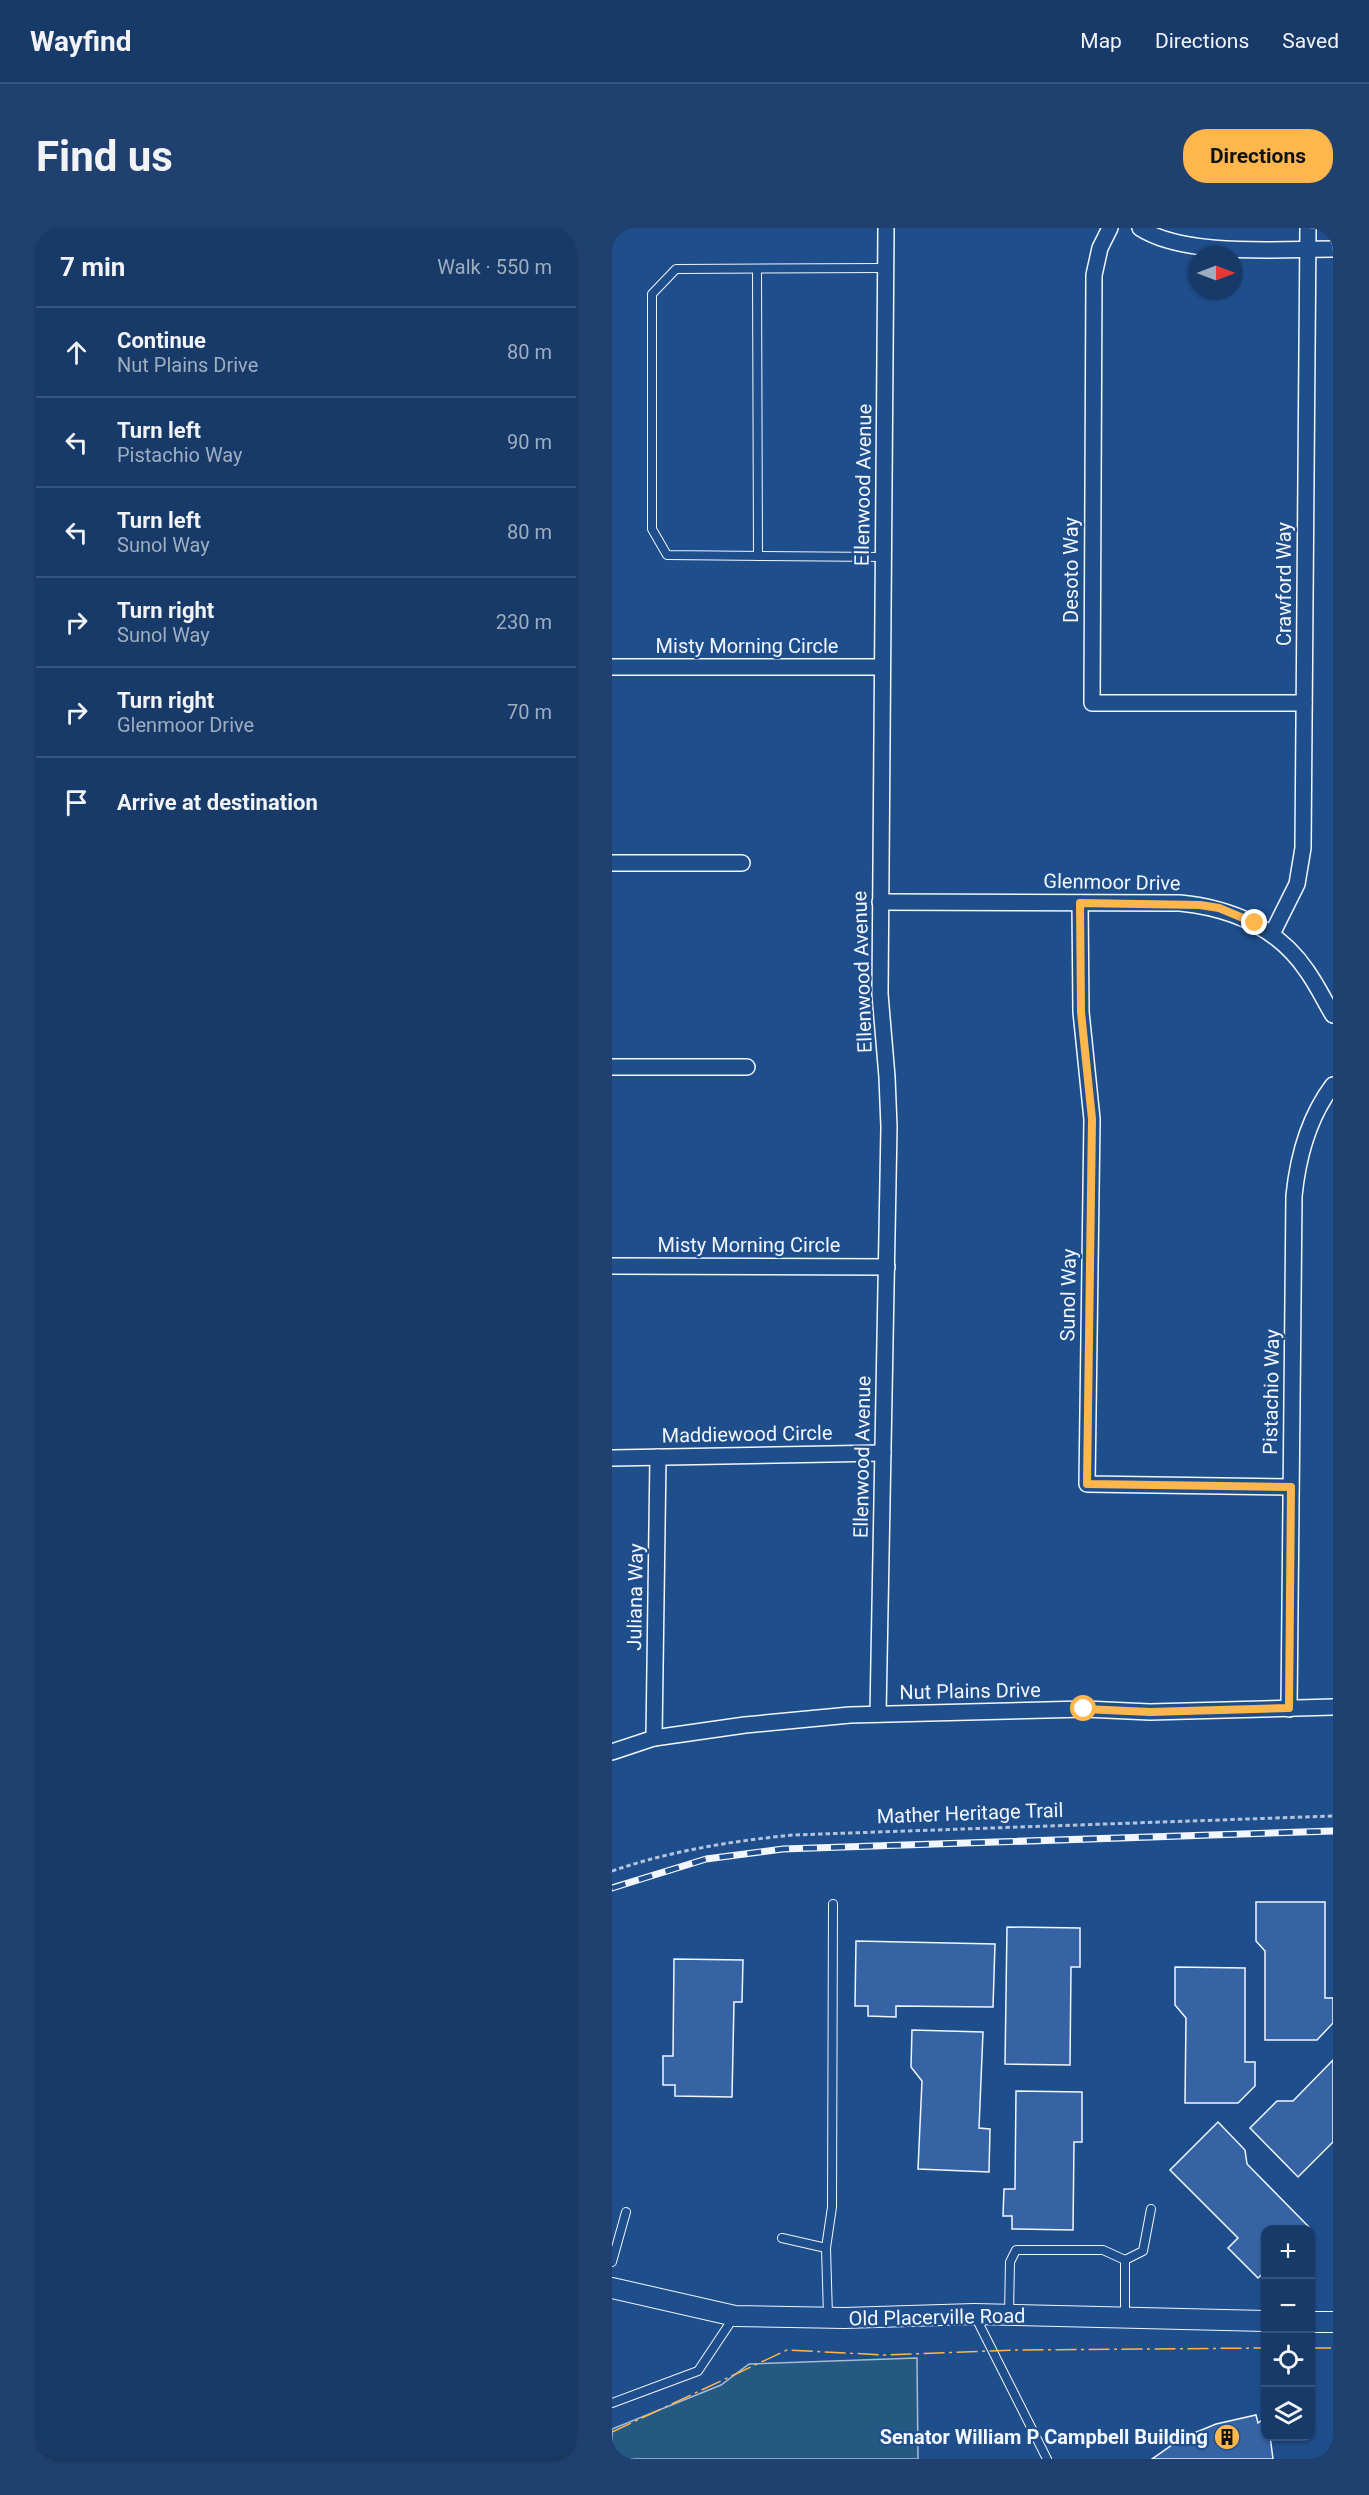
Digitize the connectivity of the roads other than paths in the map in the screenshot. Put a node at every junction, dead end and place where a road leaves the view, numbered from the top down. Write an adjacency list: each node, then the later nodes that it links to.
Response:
1 (886, 228): 7 (street, Ellenwood Avenue)
2 (1110, 228): 13 (street, Desoto Way)
3 (1140, 228): 5 (street)
4 (1308, 228): 5 (street, Crawford Way)
5 (1307, 249): 6 (street); 13 (street, Crawford Way)
6 (1333, 249)
7 (886, 268): 8 (lane); 10 (street, Ellenwood Avenue)
8 (757, 269): 9 (lane); 9 (lane)
9 (758, 556): 10 (lane)
10 (883, 557): 12 (street, Ellenwood Avenue)
11 (612, 667): 12 (street, Misty Morning Circle)
12 (882, 667): 16 (street, Ellenwood Avenue)
13 (1304, 703): 18 (street, Crawford Way)
14 (612, 863): 15 (street)
15 (742, 863)
16 (880, 902): 17 (street, Glenmoor Drive); 24 (street, Ellenwood Avenue)
17 (1080, 903): 18 (street, Glenmoor Drive); 28 (street, Sunol Way)
18 (1272, 934): 19 (street, Glenmoor Drive)
19 (1333, 1015)
20 (612, 1067): 21 (street)
21 (747, 1067)
22 (1333, 1085): 28 (street, Pistachio Way)
23 (612, 1266): 24 (street, Misty Morning Circle)
24 (886, 1267): 25 (street, Ellenwood Avenue)
25 (883, 1453): 26 (street, Maddiewood Circle); 31 (street, Ellenwood Avenue)
26 (658, 1457): 27 (street, Maddiewood Circle); 32 (street, Juliana Way)
27 (612, 1458)
28 (1291, 1487): 30 (street, Pistachio Way)
29 (1333, 1707): 30 (street, Nut Plains Drive)
30 (1289, 1708): 31 (street, Nut Plains Drive)
31 (878, 1714): 32 (street, Nut Plains Drive)
32 (654, 1738): 33 (street, Nut Plains Drive)
33 (612, 1752)
34 (833, 1904): 38 (lane)
35 (1151, 2209): 39 (lane)
36 (626, 2212): 40 (lane)
37 (782, 2238): 38 (lane)
38 (826, 2248): 45 (lane)
39 (1125, 2260): 43 (lane); 46 (lane)
40 (612, 2262)
41 (612, 2289): 44 (street, Old Placerville Road)
42 (974, 2314): 43 (street, Old Placerville Road); 45 (street, Old Placerville Road); 51 (lane)
43 (1010, 2315): 46 (street, Old Placerville Road)
44 (735, 2316): 45 (street, Old Placerville Road); 50 (lane)
45 (828, 2318)
46 (1125, 2318): 47 (street, Old Placerville Road)
47 (1261, 2321)
48 (1315, 2322): 49 (street)
49 (1333, 2322)
50 (612, 2403)
51 (1047, 2459)

